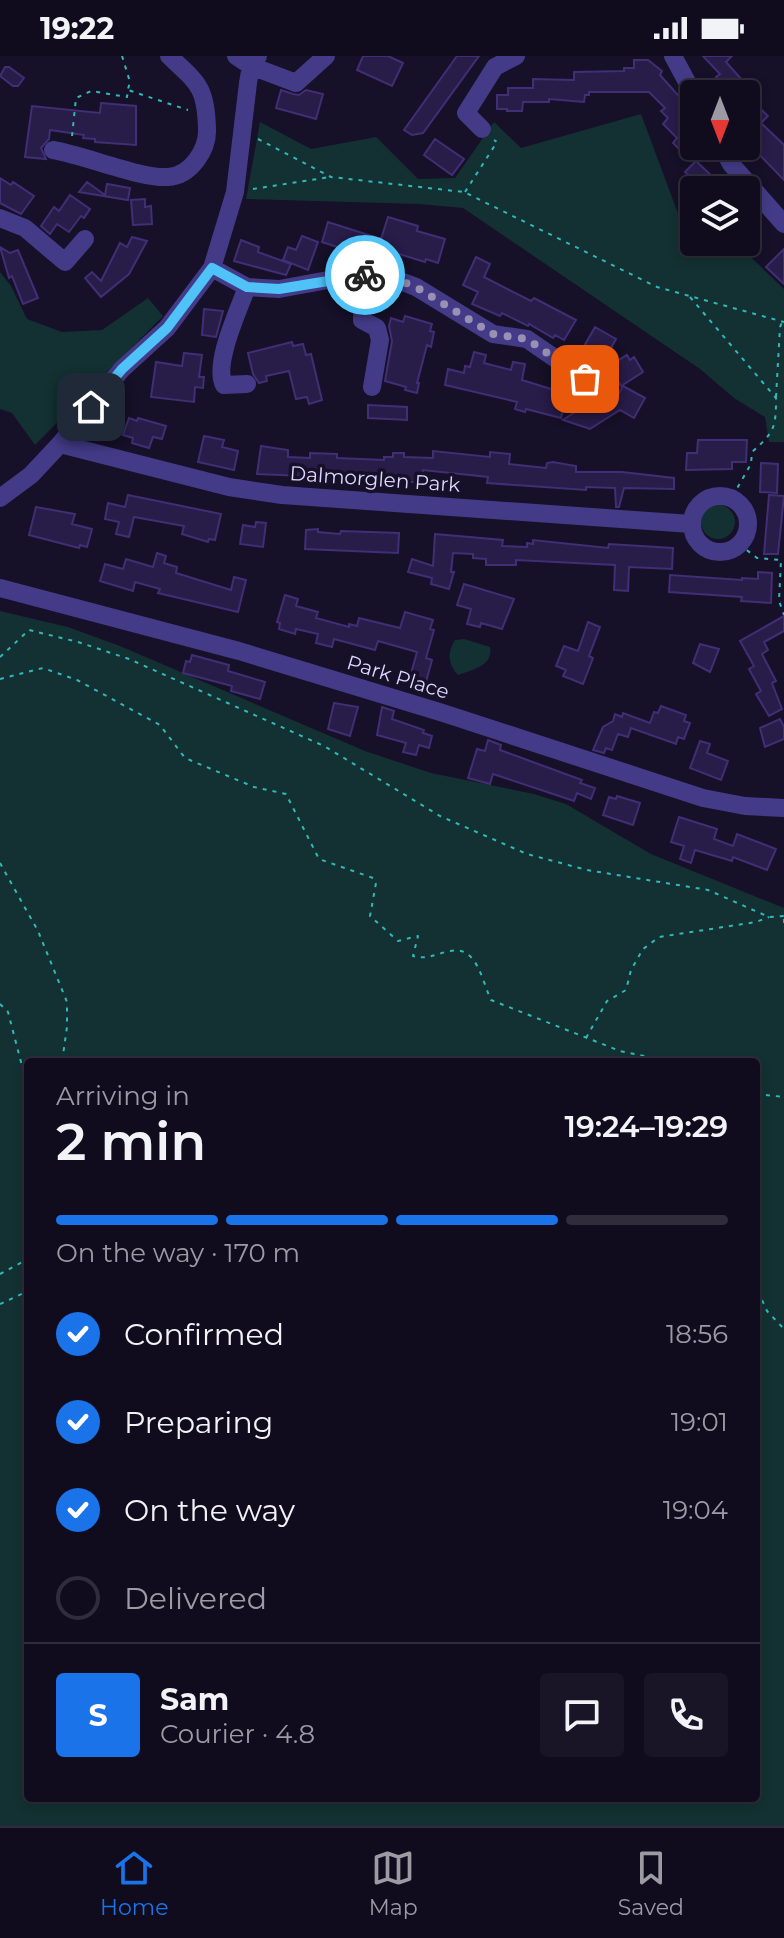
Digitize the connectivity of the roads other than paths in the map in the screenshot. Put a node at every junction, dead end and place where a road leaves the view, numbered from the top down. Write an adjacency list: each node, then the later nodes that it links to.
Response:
1 (169, 56): 8 (street)
2 (326, 56): 5 (street)
3 (516, 56): 7 (street)
4 (673, 56): 6 (street)
5 (249, 59): 13 (street)
6 (686, 80)
7 (482, 129)
8 (62, 152)
9 (729, 160): 11 (street)
10 (0, 218): 12 (street)
11 (784, 224)
12 (85, 239)
13 (212, 268): 15 (street); 19 (street)
14 (364, 275): 15 (street); 16 (street); 18 (street)
15 (247, 287): 17 (street)
16 (585, 379)
17 (247, 384)
18 (372, 387)
19 (60, 444): 20 (street); 21 (street, Dalmorglen Park)
20 (0, 498)
21 (691, 524): 21 (street)
22 (0, 588): 23 (street, Park Place)
23 (783, 809)

